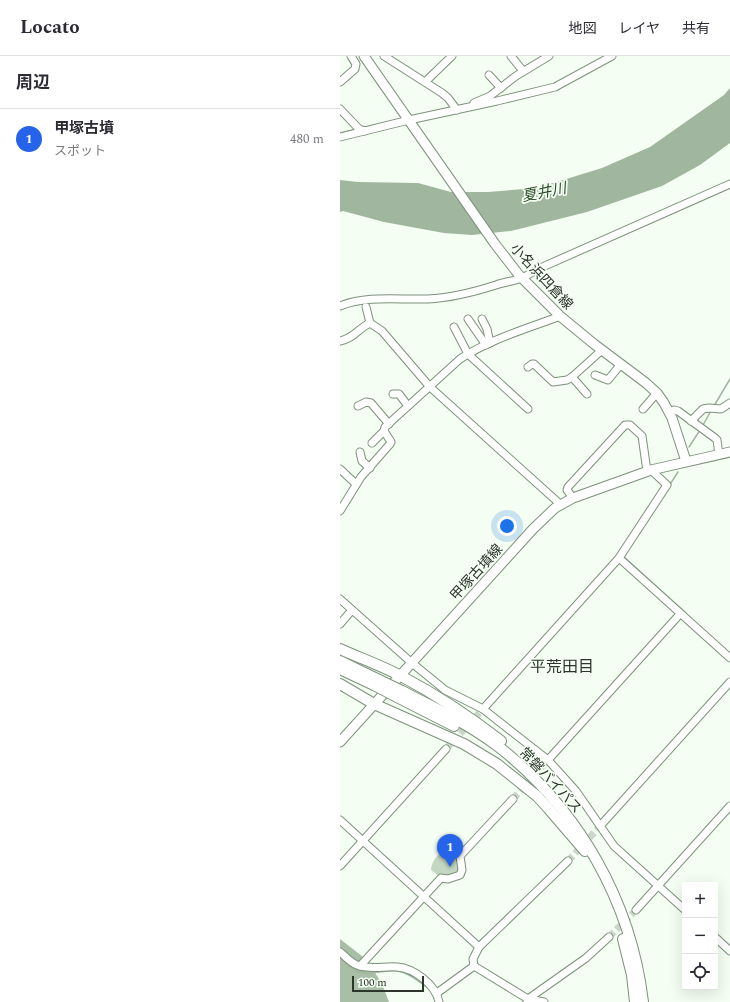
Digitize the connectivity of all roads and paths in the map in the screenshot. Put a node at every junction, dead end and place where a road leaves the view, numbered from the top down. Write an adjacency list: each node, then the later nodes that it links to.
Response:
1 (351, 56): 10 (street)
2 (364, 56): 15 (main road, 小名浜四倉線)
3 (384, 56): 11 (street)
4 (452, 56): 11 (street)
5 (511, 56): 8 (street)
6 (612, 56): 14 (street)
7 (544, 57): 8 (street)
8 (523, 71): 12 (street)
9 (489, 75): 12 (street)
10 (340, 82)
11 (425, 82): 14 (street)
12 (501, 88): 14 (street)
13 (340, 109): 16 (street)
14 (459, 110): 15 (street)
15 (410, 122): 16 (street); 19 (main road, 小名浜四倉線)
16 (366, 131): 17 (street)
17 (340, 136)
18 (730, 184): 19 (street)
19 (521, 276): 20 (street); 22 (main road, 小名浜四倉線)
20 (340, 306)
21 (366, 306): 25 (street)
22 (560, 316): 28 (street); 29 (main road, 小名浜四倉線)
23 (468, 319): 28 (street)
24 (482, 319): 28 (street)
25 (370, 322): 27 (street); 35 (street)
26 (454, 327): 30 (street)
27 (340, 341)
28 (488, 344): 30 (street)
29 (602, 350): 31 (main road, 小名浜四倉線); 34 (street)
30 (468, 354): 35 (street); 42 (street)
31 (621, 364): 33 (street); 36 (main road, 小名浜四倉線)
32 (528, 367): 34 (street)
33 (595, 375)
34 (572, 377): 38 (street)
35 (430, 387): 41 (street); 58 (street)
36 (657, 393): 43 (street); 44 (main road, 小名浜四倉線)
37 (393, 394): 41 (street)
38 (587, 394)
39 (730, 403): 45 (street)
40 (358, 406): 46 (street)
41 (408, 406): 46 (street)
42 (528, 409)
43 (643, 410)
44 (669, 412): 45 (street); 52 (main road, 小名浜四倉線)
45 (691, 421): 51 (street)
46 (390, 424): 47 (street)
47 (384, 431): 48 (street); 53 (street)
48 (372, 443)
49 (360, 452): 53 (street)
50 (730, 452): 51 (main road)
51 (719, 455): 52 (main road)
52 (686, 461): 55 (main road, 甲塚古墳線)
53 (370, 468): 56 (street)
54 (340, 469): 56 (street)
55 (649, 470): 57 (main road, 甲塚古墳線); 57 (street); 60 (street)
56 (356, 484): 59 (street)
57 (573, 498): 58 (main road, 甲塚古墳線)
58 (560, 504): 68 (main road, 甲塚古墳線)
59 (342, 505)
60 (619, 558): 63 (street); 76 (street)
61 (340, 599): 62 (street)
62 (352, 610): 64 (street); 68 (street)
63 (680, 614): 66 (street); 79 (street)
64 (340, 624)
65 (340, 649): 70 (highway)
66 (730, 658)
67 (340, 661): 72 (highway, 常磐バイパス)
68 (412, 663): 70 (main road, 甲塚古墳線); 76 (street)
69 (340, 669): 72 (highway, 常磐バイパス)
70 (400, 676): 75 (main road, 甲塚古墳線); 88 (highway)
71 (730, 682): 83 (street)
72 (377, 683): 74 (highway, 常磐バイパス, bridge)
73 (340, 684): 75 (highway)
74 (399, 694): 85 (highway, 常磐バイパス); 88 (highway, 常磐バイパス)
75 (374, 704): 77 (main road, 甲塚古墳線); 85 (highway)
76 (483, 709): 79 (street)
77 (340, 742)
78 (446, 750): 84 (street)
79 (548, 760): 83 (street)
80 (513, 799): 90 (street)
81 (730, 806): 89 (street)
82 (340, 820): 84 (street)
83 (601, 825): 89 (street)
84 (363, 841): 87 (street); 90 (street)
85 (588, 854): 104 (highway, 常磐バイパス)
86 (568, 861): 95 (street)
87 (340, 866)
88 (601, 867): 105 (highway, 常磐バイパス)
89 (658, 886): 91 (street); 92 (street)
90 (424, 896): 95 (street); 98 (street)
91 (682, 907)
92 (636, 910)
93 (609, 937): 101 (street)
94 (718, 940): 96 (street)
95 (479, 947): 99 (street)
96 (730, 951)
97 (340, 952): 98 (street)
98 (360, 966): 100 (street)
99 (474, 966): 100 (street); 101 (street)
100 (437, 993): 102 (street)
101 (527, 1001): 103 (street)
102 (440, 1002)
103 (544, 1002)
104 (635, 1002)
105 (643, 1002)

